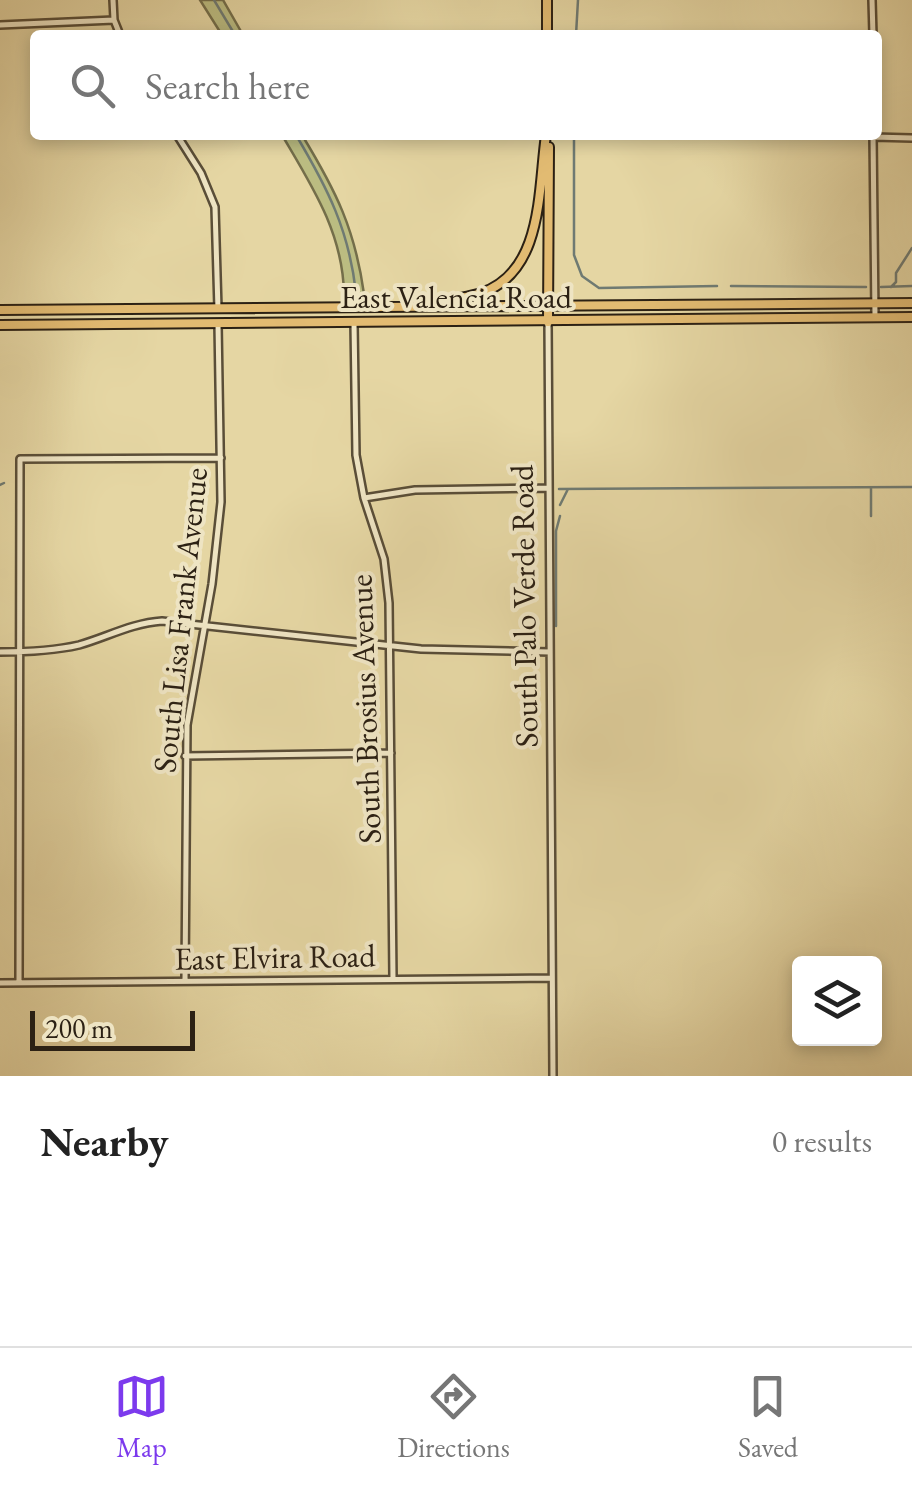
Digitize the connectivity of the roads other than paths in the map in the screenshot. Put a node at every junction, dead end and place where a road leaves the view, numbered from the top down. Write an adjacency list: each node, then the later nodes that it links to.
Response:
1 (113, 0): 4 (street)
2 (547, 0): 7 (main road)
3 (872, 0): 8 (street)
4 (114, 20): 5 (street); 6 (street)
5 (0, 25)
6 (118, 30)
7 (548, 30)
8 (872, 30)
9 (882, 136): 10 (street)
10 (912, 138)
11 (180, 140): 20 (street)
12 (546, 140): 18 (main road)
13 (547, 140): 17 (main road, South Palo Verde Road)
14 (873, 140): 15 (street)
15 (874, 303): 16 (main road, East Valencia Road); 17 (main road, East Valencia Road); 21 (street)
16 (912, 303)
17 (548, 306): 18 (main road, East Valencia Road); 23 (main road, South Palo Verde Road)
18 (380, 307): 20 (main road, East Valencia Road)
19 (0, 310): 20 (main road, East Valencia Road)
20 (218, 310): 25 (main road)
21 (875, 316): 22 (main road, East Valencia Road); 23 (main road, East Valencia Road)
22 (912, 316)
23 (548, 322): 24 (main road, East Valencia Road); 28 (street, South Palo Verde Road)
24 (354, 323): 25 (main road, East Valencia Road); 29 (street, South Brosius Avenue)
25 (218, 324): 26 (main road, East Valencia Road); 27 (street, South Lisa Frank Avenue)
26 (0, 326)
27 (221, 458): 30 (street, South Lisa Frank Avenue); 33 (street)
28 (548, 488): 29 (street); 34 (street, South Palo Verde Road)
29 (364, 498): 31 (street, South Brosius Avenue)
30 (204, 625): 31 (street); 33 (street); 36 (street, South Lisa Frank Avenue)
31 (390, 647): 34 (street); 35 (street, South Brosius Avenue)
32 (0, 652): 33 (street)
33 (18, 652): 40 (street)
34 (550, 652): 38 (street, South Palo Verde Road)
35 (391, 753): 36 (street); 37 (street, South Brosius Avenue)
36 (185, 756): 39 (street, South Lisa Frank Avenue)
37 (393, 978): 38 (street, East Elvira Road); 39 (street, East Elvira Road)
38 (552, 978): 42 (street, South Palo Verde Road)
39 (185, 981): 40 (street, East Elvira Road)
40 (19, 983): 41 (street, East Elvira Road)
41 (0, 984)
42 (552, 1076)

